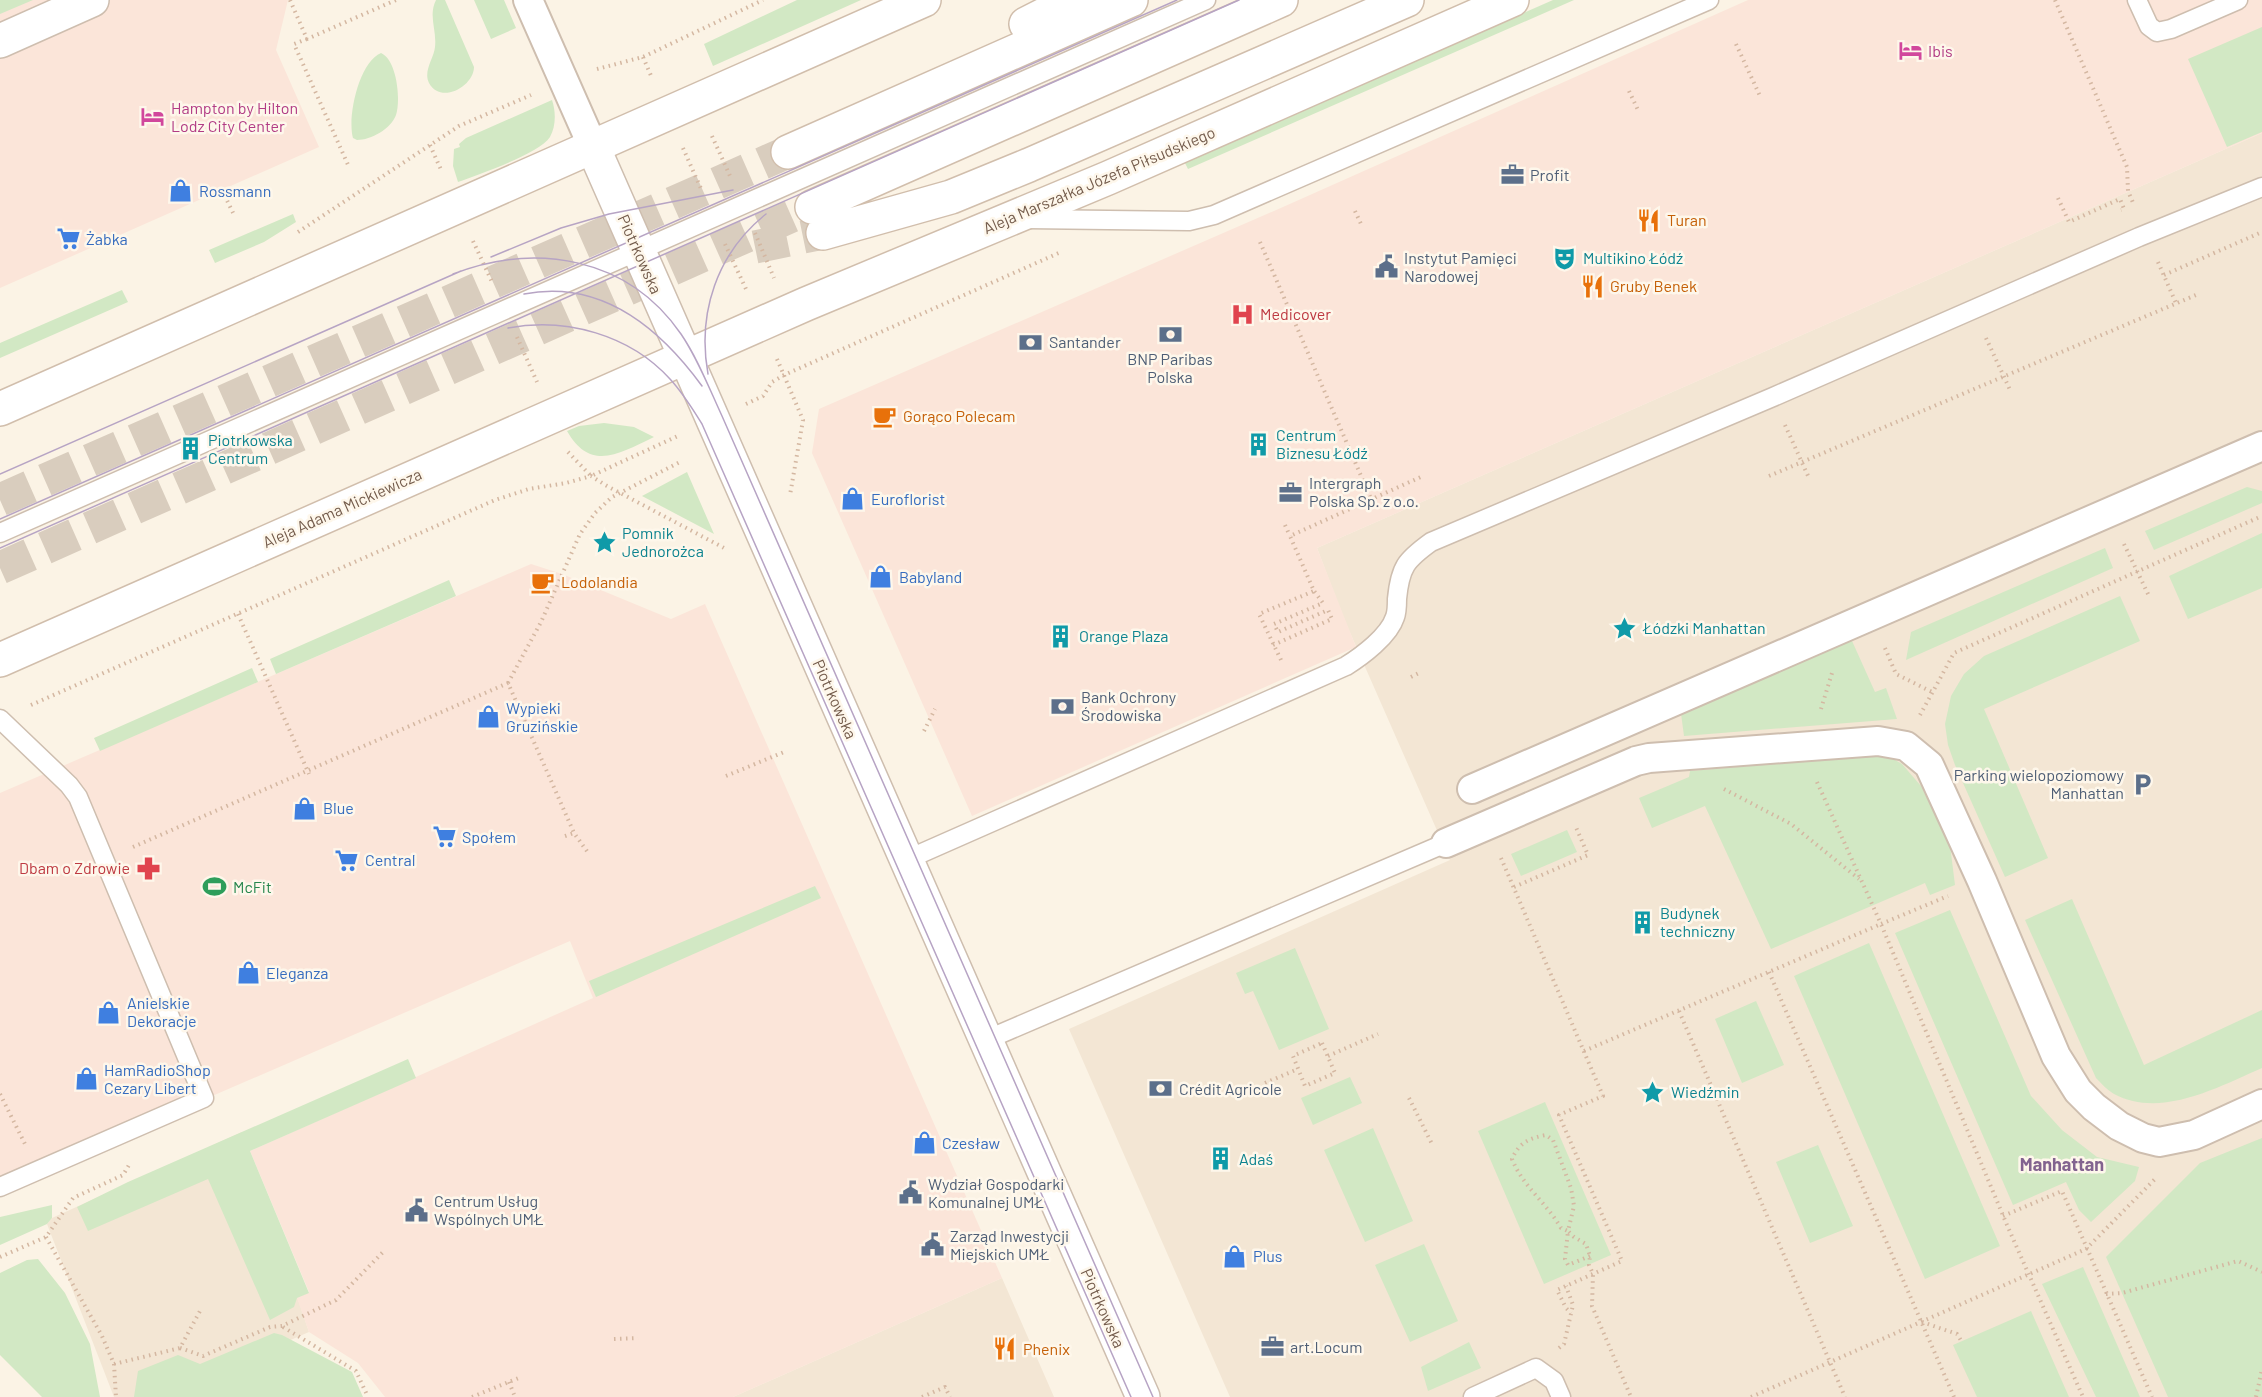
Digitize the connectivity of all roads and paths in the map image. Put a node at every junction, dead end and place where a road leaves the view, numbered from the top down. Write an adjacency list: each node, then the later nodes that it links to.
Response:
1 (92, 0): 18 (main road)
2 (290, 0): 17 (path)
3 (396, 0): 17 (path)
4 (528, 0): 29 (street, Piotrkowska)
5 (763, 0): 20 (path)
6 (924, 0): 29 (main road)
7 (1073, 0): 26 (main road)
8 (1131, 0): 26 (main road)
9 (1206, 0): 47 (lane)
10 (1281, 0): 11 (main road)
11 (1407, 0)
12 (1512, 0): 40 (main road, Aleja Marszałka Józefa Piłsudskiego)
13 (1709, 0): 40 (lane)
14 (2055, 0): 37 (path)
15 (2138, 0): 16 (lane)
16 (2238, 0)
17 (308, 39): 31 (path)
18 (0, 41)
19 (1736, 44): 23 (path)
20 (591, 70)
21 (1629, 91): 24 (path)
22 (537, 92): 28 (path)
23 (1760, 96)
24 (1638, 110)
25 (709, 130): 33 (path)
26 (830, 133): 30 (main road)
27 (680, 142): 35 (path)
28 (430, 146): 32 (path); 44 (path)
29 (593, 147): 47 (main road, Piotrkowska); 64 (main road)
30 (788, 152)
31 (349, 167)
32 (444, 176)
33 (732, 182)
34 (2262, 188): 55 (lane)
35 (701, 189)
36 (222, 190): 39 (path)
37 (2128, 191)
38 (1355, 211): 41 (path)
39 (236, 217)
40 (1011, 219): 57 (main road, Aleja Marszałka Józefa Piłsudskiego)
41 (1361, 224)
42 (2262, 232): 51 (path)
43 (755, 233): 52 (path)
44 (295, 234)
45 (1260, 242): 76 (path)
46 (1068, 249): 59 (path)
47 (639, 251): 57 (main road, Piotrkowska); 80 (lane)
48 (479, 255): 50 (path)
49 (733, 261): 53 (path)
50 (488, 273)
51 (2164, 275)
52 (776, 282)
53 (747, 293)
54 (2196, 295): 60 (path)
55 (1973, 309): 60 (path); 62 (lane)
56 (516, 336): 58 (path)
57 (685, 357): 89 (main road, Aleja Adama Mickiewicza); 110 (main road, Piotrkowska)
58 (534, 375)
59 (784, 375): 63 (path); 75 (path)
60 (2003, 377): 61 (path); 69 (path)
61 (2011, 392)
62 (1773, 397): 69 (path); 110 (lane)
63 (754, 401)
64 (0, 409)
65 (662, 442): 70 (path)
66 (564, 443): 70 (path)
67 (2262, 446): 77 (street)
68 (680, 462): 74 (path)
69 (1801, 462): 72 (path); 73 (path)
70 (591, 476): 74 (path); 86 (path)
71 (1422, 476): 76 (path)
72 (1769, 476)
73 (1809, 478)
74 (620, 493): 82 (path); 92 (path)
75 (789, 498)
76 (1371, 499): 81 (path)
77 (2109, 511): 83 (path); 102 (street)
78 (2262, 516): 83 (path)
79 (1285, 525): 81 (path)
80 (0, 533)
81 (1290, 536): 84 (path)
82 (735, 554)
83 (2136, 572): 85 (path); 97 (path)
84 (1314, 591): 87 (path); 88 (path)
85 (2149, 596)
86 (238, 614): 93 (path); 99 (path)
87 (1269, 635)
88 (1273, 645)
89 (0, 660)
90 (1421, 672): 91 (path)
91 (1411, 677)
92 (508, 683): 99 (path); 105 (path)
93 (27, 707)
94 (934, 710): 96 (path)
95 (0, 719): 108 (lane)
96 (924, 731)
97 (1906, 746): 104 (street); 128 (street)
98 (784, 752): 100 (path)
99 (309, 773): 108 (path)
100 (726, 777)
101 (1717, 786): 111 (path)
102 (1472, 789)
103 (1571, 817): 112 (path)
104 (1487, 825): 107 (street); 112 (path)
105 (574, 833): 106 (path); 109 (path)
106 (565, 836)
107 (1446, 843): 119 (lane)
108 (98, 844): 127 (lane)
109 (590, 854)
110 (906, 860): 119 (main road, Piotrkowska)
111 (1860, 881)
112 (1514, 887): 120 (path)
113 (1864, 888): 115 (path)
114 (1944, 898): 115 (path)
115 (1881, 924): 116 (path); 132 (path)
116 (1769, 972): 117 (path); 146 (path)
117 (1678, 1011): 120 (path); 152 (path)
118 (1378, 1034): 121 (path)
119 (986, 1040): 164 (main road, Piotrkowska)
120 (1584, 1051): 140 (path)
121 (1328, 1056): 122 (path); 122 (path)
122 (1298, 1069): 123 (path)
123 (1265, 1083)
124 (0, 1094): 130 (path)
125 (1410, 1098): 129 (path)
126 (2262, 1104): 128 (street)
127 (147, 1123): 130 (lane); 134 (path)
128 (2159, 1142): 135 (path)
129 (1433, 1146)
130 (36, 1172): 131 (lane)
131 (0, 1187)
132 (2003, 1215): 135 (path); 141 (path)
133 (1568, 1230): 133 (path); 137 (path); 137 (path)
134 (46, 1237): 138 (path); 153 (path)
135 (2085, 1249): 141 (path); 143 (path)
136 (385, 1250): 147 (path)
137 (1590, 1256): 140 (path)
138 (0, 1257)
139 (2262, 1272): 143 (path)
140 (1593, 1274): 142 (path); 167 (path)
141 (2029, 1274): 146 (path); 171 (path)
142 (1566, 1286): 145 (path); 145 (path)
143 (2106, 1294): 172 (path)
144 (200, 1311): 151 (path)
145 (1571, 1313): 154 (path)
146 (1921, 1321): 150 (path); 152 (path); 170 (path)
147 (282, 1326): 151 (path); 159 (path)
148 (638, 1338): 149 (path)
149 (614, 1339)
150 (1962, 1341)
151 (180, 1348): 153 (path)
152 (1829, 1363): 168 (path); 169 (path)
153 (114, 1364): 158 (path)
154 (1536, 1368): 165 (lane); 166 (lane)
155 (2262, 1369): 173 (path)
156 (521, 1377): 157 (path)
157 (509, 1382): 160 (path); 161 (path)
158 (116, 1397)
159 (368, 1397)
160 (472, 1397)
161 (515, 1397)
162 (922, 1397): 163 (path)
163 (950, 1397)
164 (1143, 1397)
165 (1473, 1397)
166 (1561, 1397)
167 (1631, 1397)
168 (1751, 1397)
169 (1845, 1397)
170 (1953, 1397)
171 (2083, 1397)
172 (2152, 1397)
173 (2256, 1397)

